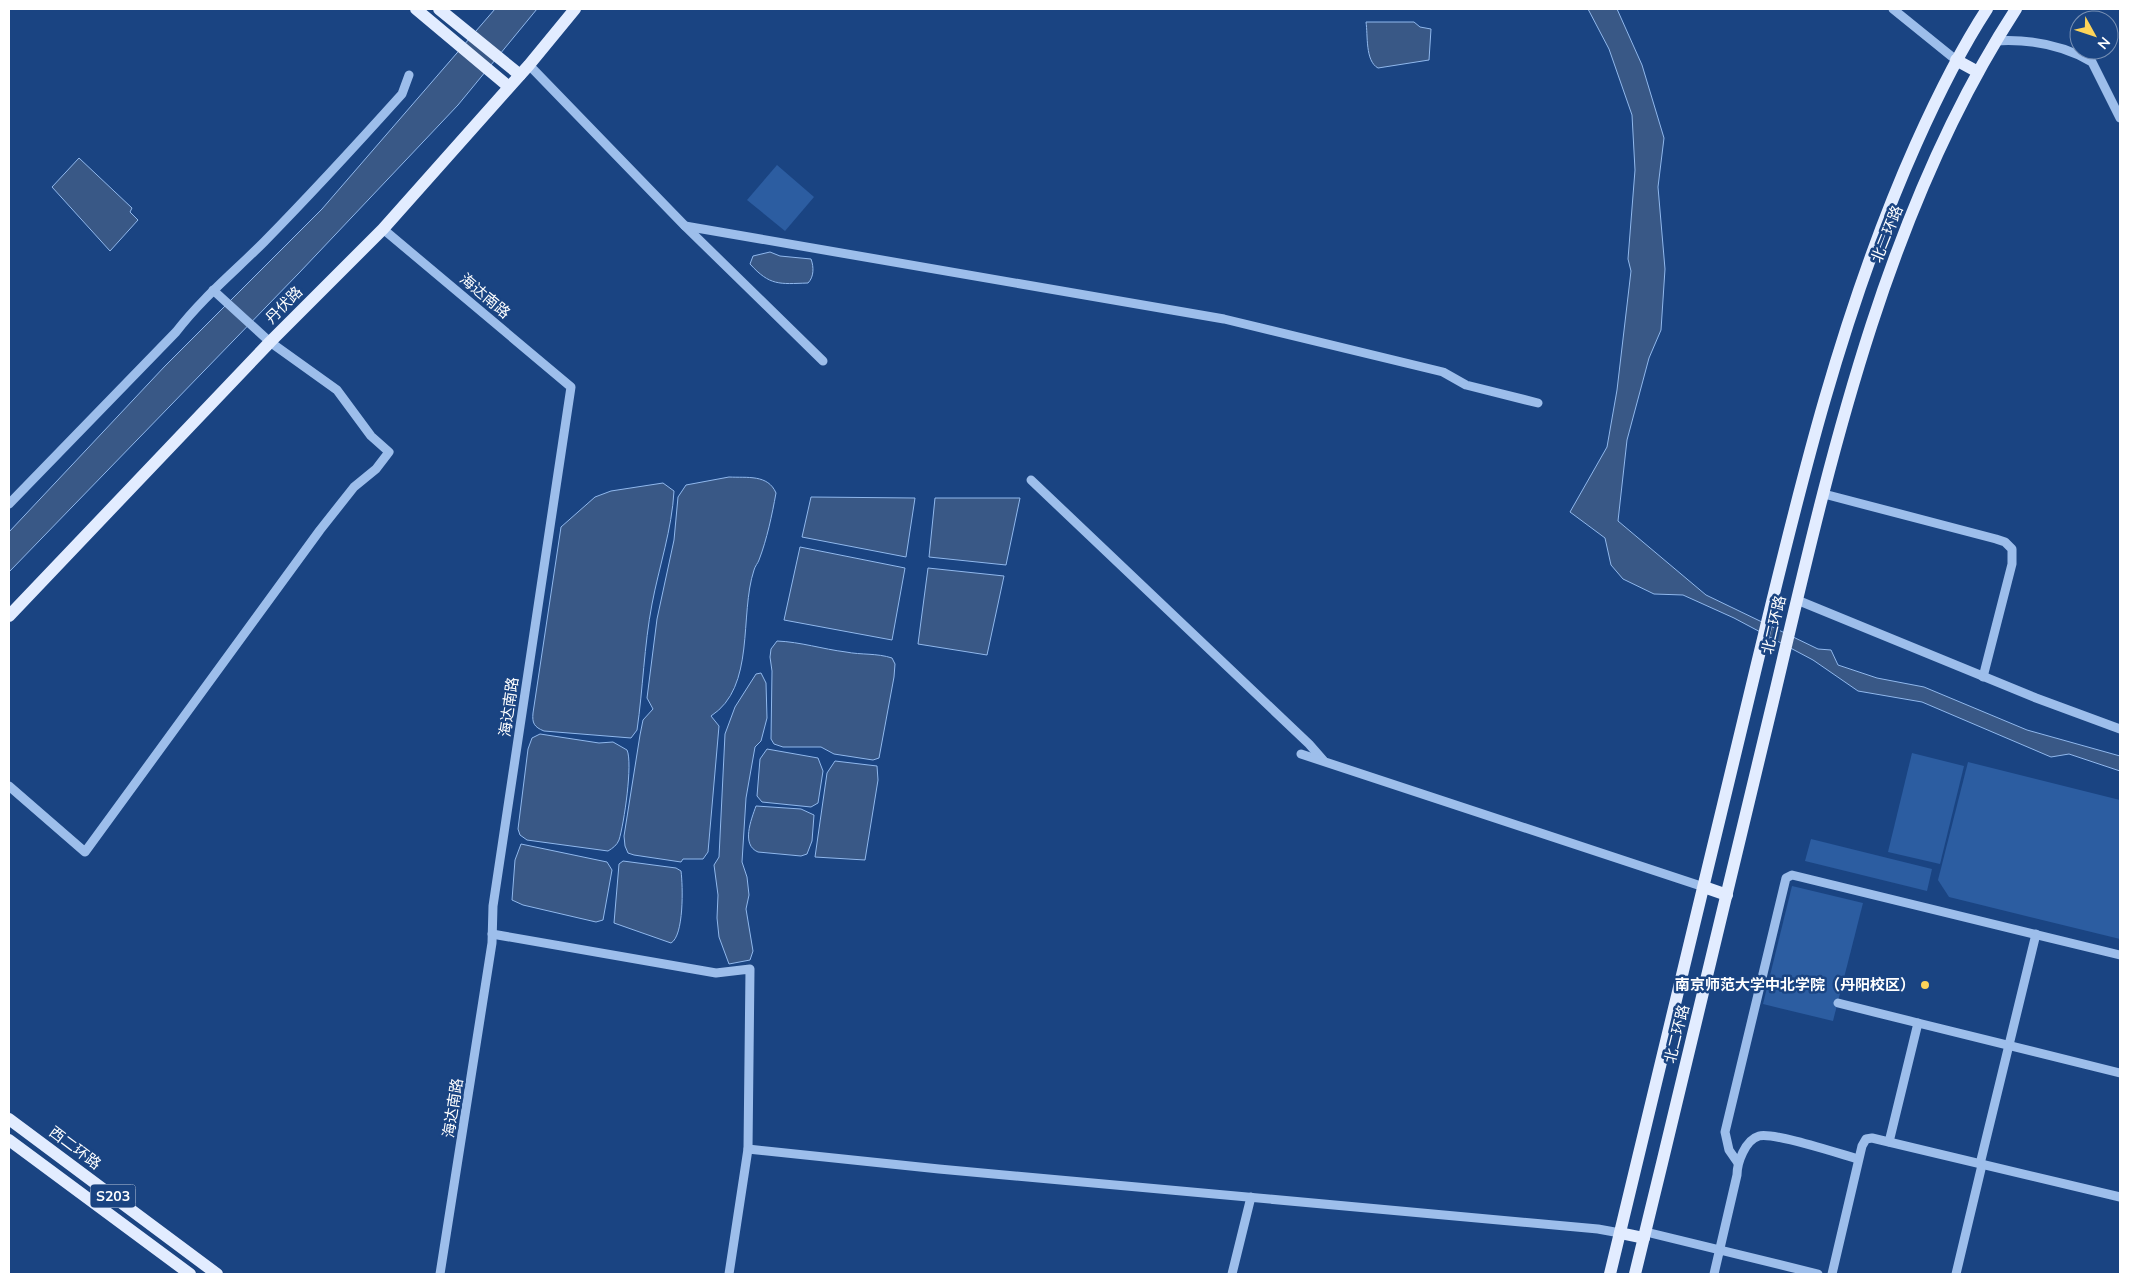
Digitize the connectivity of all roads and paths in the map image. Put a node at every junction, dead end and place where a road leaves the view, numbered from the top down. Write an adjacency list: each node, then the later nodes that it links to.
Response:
1 (416, 9): 12 (main road)
2 (439, 9): 9 (main road)
3 (575, 9): 9 (main road, 丹伏路)
4 (1894, 9): 8 (street)
5 (1987, 9): 8 (main road, 北二环路)
6 (2016, 9): 7 (main road, 北二环路)
7 (1995, 41): 10 (main road, 北二环路); 13 (street)
8 (1956, 60): 10 (main road); 20 (main road, 北二环路)
9 (525, 70): 12 (main road, 丹伏路); 14 (street)
10 (1978, 72): 22 (main road, 北二环路)
11 (409, 75): 16 (street)
12 (509, 87): 15 (main road, 丹伏路)
13 (2120, 118)
14 (685, 226): 18 (street); 19 (street)
15 (383, 229): 17 (main road, 丹伏路); 33 (street, 海达南路)
16 (216, 293): 17 (street); 23 (street)
17 (270, 342): 25 (main road, 丹伏路); 30 (street)
18 (823, 361)
19 (1538, 403)
20 (1804, 479): 22 (main road); 31 (main road, 北二环路)
21 (1030, 480): 29 (street)
22 (1825, 490): 24 (main road, 北二环路); 26 (street)
23 (9, 504)
24 (1797, 600): 26 (street); 32 (main road, 北二环路)
25 (9, 616)
26 (1983, 677): 27 (street)
27 (2120, 729)
28 (1301, 754): 29 (street)
29 (1323, 761): 31 (street)
30 (9, 786)
31 (1704, 887): 32 (main road); 49 (main road, 北二环路)
32 (1727, 895): 50 (main road, 北二环路)
33 (492, 934): 43 (street); 54 (street, 海达南路)
34 (2036, 934): 35 (street); 38 (street); 45 (street)
35 (2120, 955)
36 (1838, 1003): 37 (street)
37 (1918, 1023): 38 (street); 42 (street)
38 (2009, 1045): 39 (street); 46 (street)
39 (2120, 1073)
40 (9, 1119): 53 (main road, 西二环路 / S203)
41 (9, 1140): 52 (main road, S203)
42 (1889, 1142): 44 (street); 46 (street)
43 (748, 1149): 47 (street); 55 (street)
44 (1858, 1159): 45 (street); 61 (street)
45 (1738, 1163): 51 (street)
46 (1981, 1165): 48 (street); 62 (street)
47 (1251, 1197): 49 (street); 56 (street)
48 (2120, 1197)
49 (1620, 1233): 50 (main road); 57 (main road, 北二环路)
50 (1645, 1235): 51 (street); 58 (main road, 北二环路)
51 (1720, 1251): 59 (street); 60 (street)
52 (190, 1274)
53 (217, 1274)
54 (440, 1274)
55 (729, 1274)
56 (1232, 1274)
57 (1610, 1274)
58 (1635, 1274)
59 (1714, 1274)
60 (1818, 1274)
61 (1832, 1274)
62 (1956, 1274)

